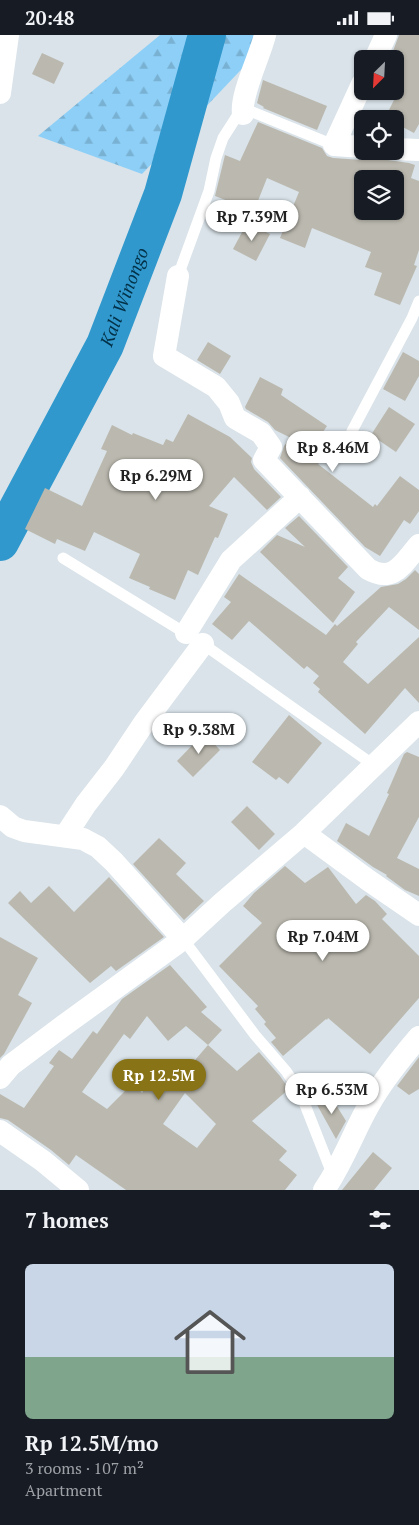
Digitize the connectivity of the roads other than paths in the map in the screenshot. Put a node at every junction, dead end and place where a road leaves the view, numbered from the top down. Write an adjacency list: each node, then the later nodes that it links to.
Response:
1 (8, 35): 5 (street)
2 (265, 35): 7 (street)
3 (386, 35): 4 (street)
4 (378, 50)
5 (0, 93)
6 (355, 100): 8 (street)
7 (243, 114): 8 (lane); 12 (lane)
8 (334, 145): 9 (street)
9 (354, 146)
10 (404, 149): 11 (street)
11 (419, 150)
12 (178, 276): 16 (street)
13 (419, 301): 14 (lane)
14 (417, 314): 15 (lane)
15 (352, 431)
16 (300, 497): 17 (street); 19 (street)
17 (419, 545)
18 (63, 558): 19 (lane)
19 (194, 639): 21 (lane); 24 (street)
20 (419, 722): 21 (street)
21 (375, 765): 23 (street)
22 (0, 816): 24 (street)
23 (304, 833): 25 (street); 26 (street)
24 (65, 836): 26 (street)
25 (419, 915)
26 (183, 939): 28 (street); 30 (lane)
27 (419, 1037): 30 (street)
28 (0, 1078)
29 (0, 1131): 31 (street)
30 (328, 1184)
31 (78, 1190)

